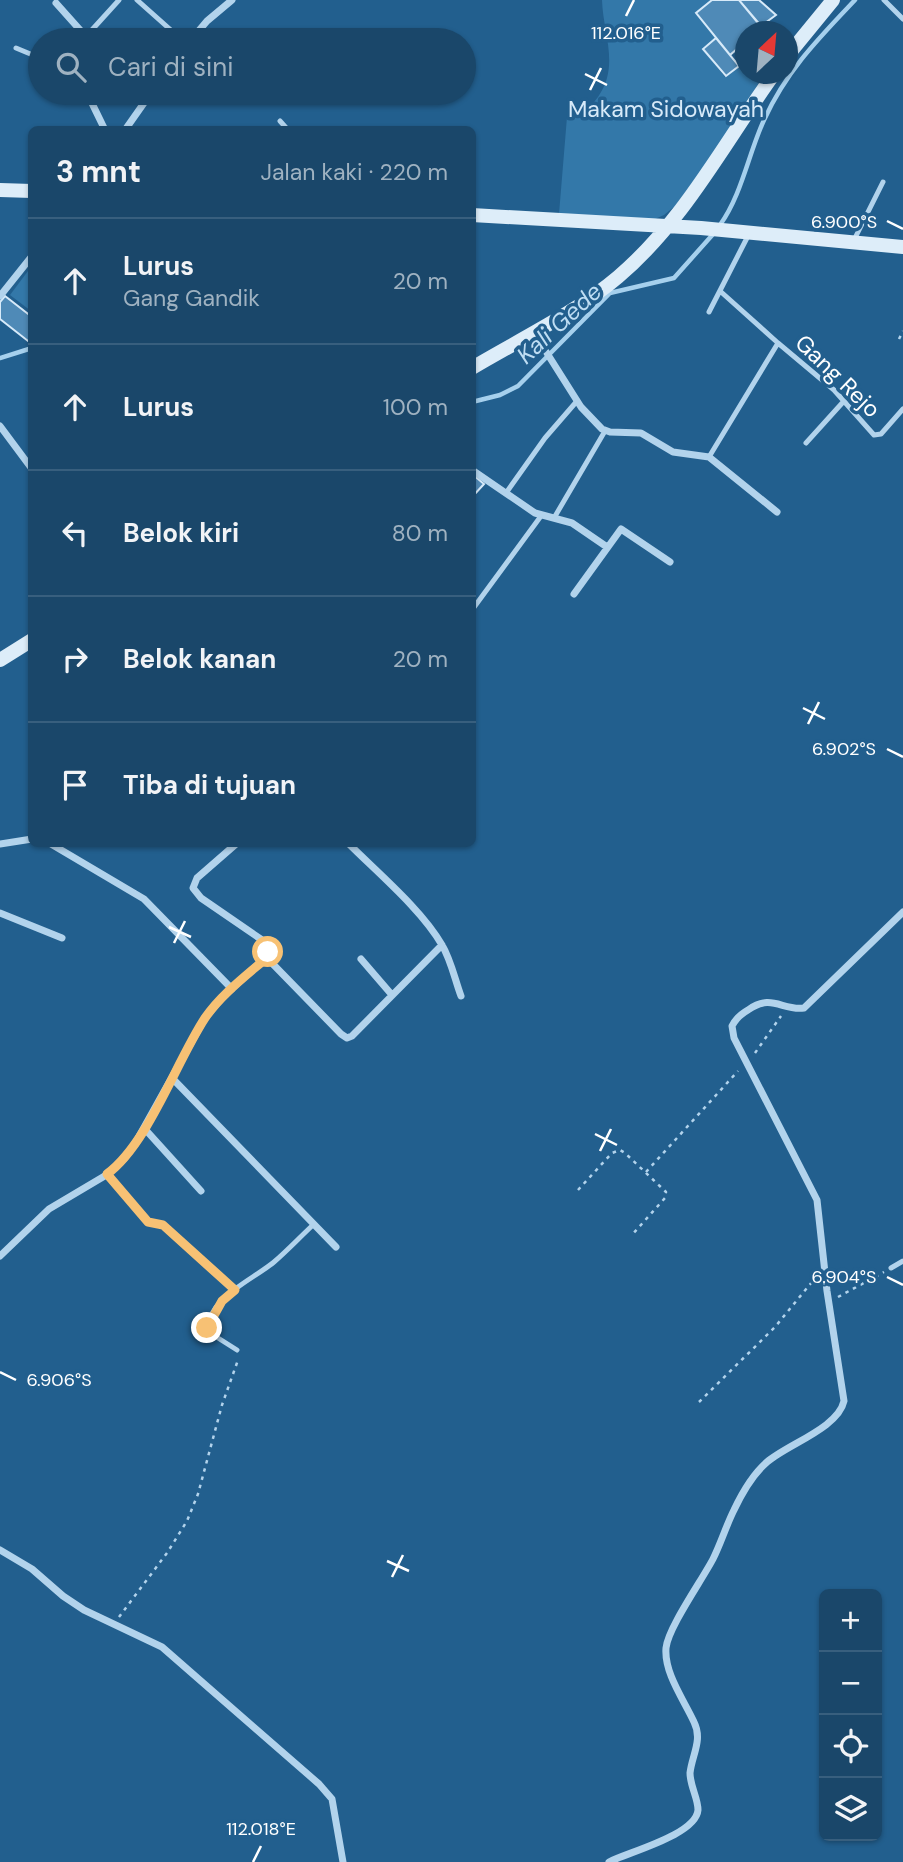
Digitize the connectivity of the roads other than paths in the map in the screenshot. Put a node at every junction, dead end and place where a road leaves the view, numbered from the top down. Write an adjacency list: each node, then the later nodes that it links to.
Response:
1 (119, 0): 9 (lane)
2 (137, 0): 10 (lane)
3 (232, 0): 11 (street)
4 (833, 0): 12 (street)
5 (884, 0): 7 (lane)
6 (56, 3): 8 (street)
7 (903, 19)
8 (78, 28)
9 (94, 28)
10 (168, 28)
11 (201, 28)
12 (798, 43)
13 (16, 48): 14 (lane)
14 (28, 53)
15 (767, 84): 26 (street)
16 (93, 105): 19 (street)
17 (143, 105): 20 (street)
18 (280, 121): 21 (lane)
19 (103, 126)
20 (128, 126)
21 (284, 126)
22 (883, 182): 28 (lane)
23 (0, 190): 24 (street)
24 (28, 191)
25 (476, 215): 26 (street)
26 (669, 226): 27 (street); 34 (street)
27 (746, 231): 28 (street); 31 (lane)
28 (853, 242): 29 (street)
29 (903, 247)
30 (28, 261): 32 (street)
31 (720, 291): 33 (lane); 35 (lane, Gang Rejo)
32 (0, 296)
33 (709, 312)
34 (533, 331): 36 (street); 37 (street)
35 (778, 343): 38 (lane, Gang Rejo); 43 (lane)
36 (476, 366)
37 (577, 401): 41 (street); 46 (lane)
38 (844, 401): 39 (lane, Gang Rejo); 42 (lane)
39 (903, 409)
40 (0, 426): 44 (street)
41 (605, 431): 43 (street); 49 (lane)
42 (806, 443)
43 (709, 457): 47 (street)
44 (28, 464)
45 (476, 473): 46 (street)
46 (506, 493): 48 (street)
47 (777, 512)
48 (541, 516): 49 (street); 53 (lane)
49 (554, 518): 50 (street)
50 (607, 547): 51 (street); 52 (street)
51 (670, 562)
52 (574, 594)
53 (476, 605)
54 (28, 642): 55 (street)
55 (0, 660)
56 (28, 840): 57 (street)
57 (0, 845)
58 (56, 847): 67 (street)
59 (233, 847): 65 (street)
60 (352, 847): 64 (street)
61 (903, 912): 83 (street)
62 (0, 913): 63 (street)
63 (62, 937)
64 (442, 945): 68 (street); 69 (street)
65 (266, 957): 67 (street); 68 (street)
66 (361, 959): 68 (street)
67 (232, 989): 70 (street)
68 (393, 995)
69 (461, 996)
70 (172, 1078): 71 (street); 74 (street)
71 (144, 1128): 72 (street); 73 (street)
72 (107, 1174): 76 (street); 79 (lane)
73 (201, 1191)
74 (314, 1224): 75 (street); 79 (lane)
75 (336, 1247)
76 (0, 1256)
77 (903, 1261): 78 (lane)
78 (891, 1268)
79 (235, 1290): 80 (lane)
80 (237, 1350)
81 (0, 1550): 82 (street)
82 (343, 1862)
83 (609, 1862)

